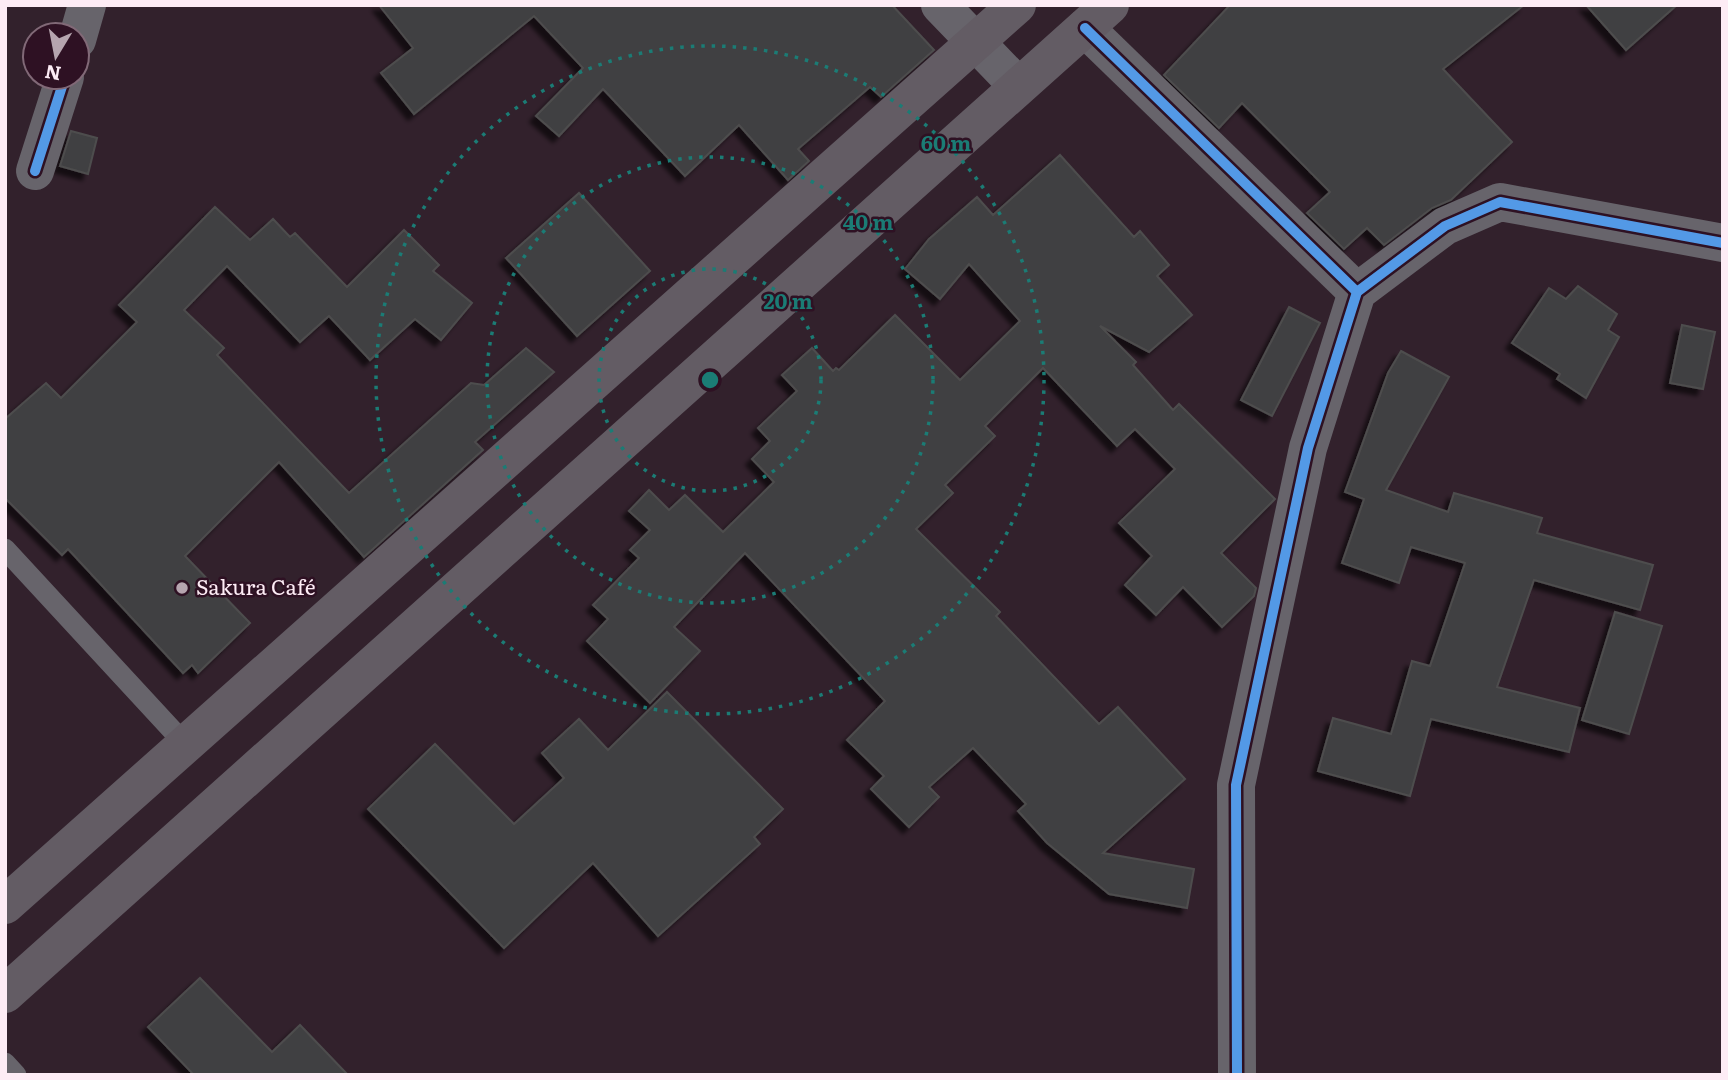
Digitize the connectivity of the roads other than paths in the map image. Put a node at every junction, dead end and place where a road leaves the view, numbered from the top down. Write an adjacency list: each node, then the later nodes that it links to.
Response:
1 (940, 5): 4 (street)
2 (1017, 5): 4 (main road)
3 (1098, 17): 5 (main road); 9 (street)
4 (975, 41): 5 (street); 11 (main road)
5 (1017, 85): 13 (main road)
6 (61, 91): 7 (street)
7 (35, 171)
8 (1723, 243): 9 (street)
9 (1357, 292): 16 (street)
10 (5, 549): 11 (lane)
11 (186, 745): 12 (main road)
12 (5, 905)
13 (5, 993)
14 (5, 1063): 15 (lane)
15 (16, 1075)
16 (1237, 1075)

